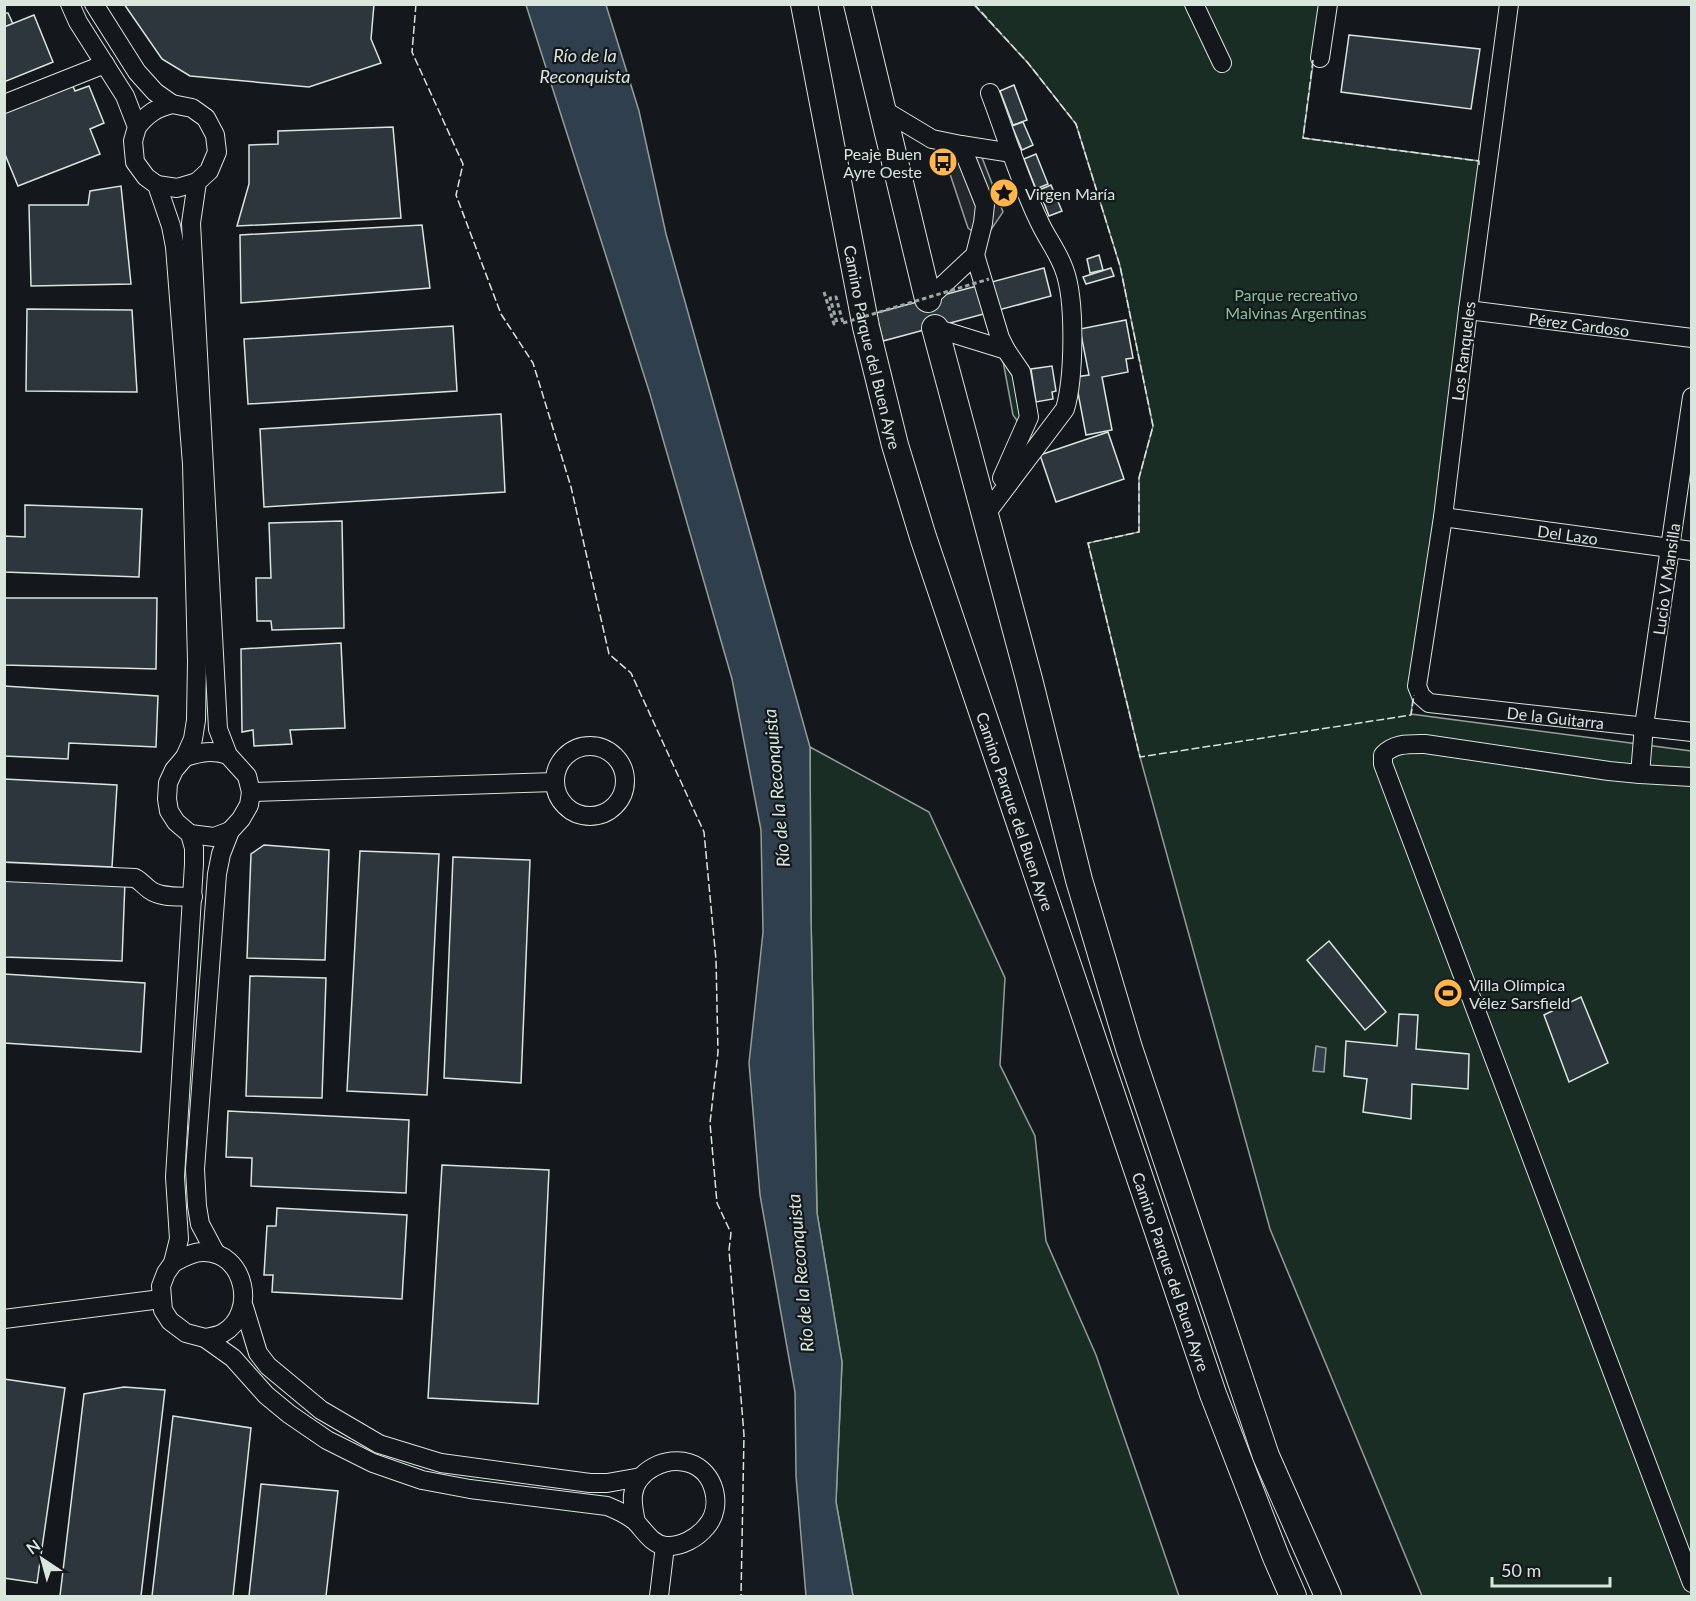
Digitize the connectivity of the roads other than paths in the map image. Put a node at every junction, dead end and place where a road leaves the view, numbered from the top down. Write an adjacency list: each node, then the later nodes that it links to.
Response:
1 (70, 4): 10 (street)
2 (94, 4): 12 (street)
3 (804, 4): 55 (highway, Camino Parque del Buen Ayre)
4 (857, 4): 14 (highway)
5 (1194, 4): 9 (street)
6 (1328, 4): 8 (street)
7 (1509, 4): 22 (street, Los Ranqueles)
8 (1320, 58)
9 (1222, 63)
10 (105, 64): 13 (street); 15 (street)
11 (990, 93): 17 (street)
12 (172, 104): 15 (street); 18 (street)
13 (4, 105)
14 (882, 109): 16 (street); 21 (highway)
15 (137, 127): 19 (street)
16 (961, 146): 17 (street); 20 (street)
17 (1012, 153): 27 (street)
18 (197, 182): 19 (street); 34 (street)
19 (157, 185): 35 (street)
20 (975, 255): 21 (street); 25 (street)
21 (928, 299)
22 (1468, 310): 24 (street, Pérez Cardoso); 28 (street, Los Ranqueles)
23 (935, 328): 25 (street); 27 (highway, Camino Parque del Buen Ayre)
24 (1692, 338)
25 (1006, 350): 27 (street)
26 (1692, 397): 29 (street, Lucio V Mansilla)
27 (985, 515): 56 (highway, Camino Parque del Buen Ayre)
28 (1443, 517): 29 (street, Del Lazo); 31 (street, Los Ranqueles)
29 (1671, 548): 30 (street, Del Lazo); 32 (street, Lucio V Mansilla)
30 (1692, 551)
31 (1421, 696): 32 (street, De la Guitarra)
32 (1644, 726): 33 (street, De la Guitarra); 36 (street, Lucio V Mansilla)
33 (1692, 732)
34 (228, 755): 35 (street); 39 (street)
35 (185, 757): 41 (street)
36 (1640, 774): 37 (street); 53 (street)
37 (1692, 777)
38 (555, 782): 39 (street)
39 (251, 792): 40 (street)
40 (230, 831): 41 (street); 44 (street)
41 (190, 834): 43 (street)
42 (4, 872): 43 (street)
43 (193, 897): 45 (street)
44 (216, 1254): 45 (street); 47 (street)
45 (173, 1263): 46 (street)
46 (161, 1299): 48 (street); 49 (street)
47 (244, 1307): 49 (street); 50 (street)
48 (4, 1319)
49 (206, 1338): 51 (street)
50 (641, 1477): 51 (street); 52 (street)
51 (636, 1522): 52 (street)
52 (665, 1546): 54 (street)
53 (1692, 1583)
54 (659, 1596)
55 (1293, 1596)
56 (1328, 1596)

